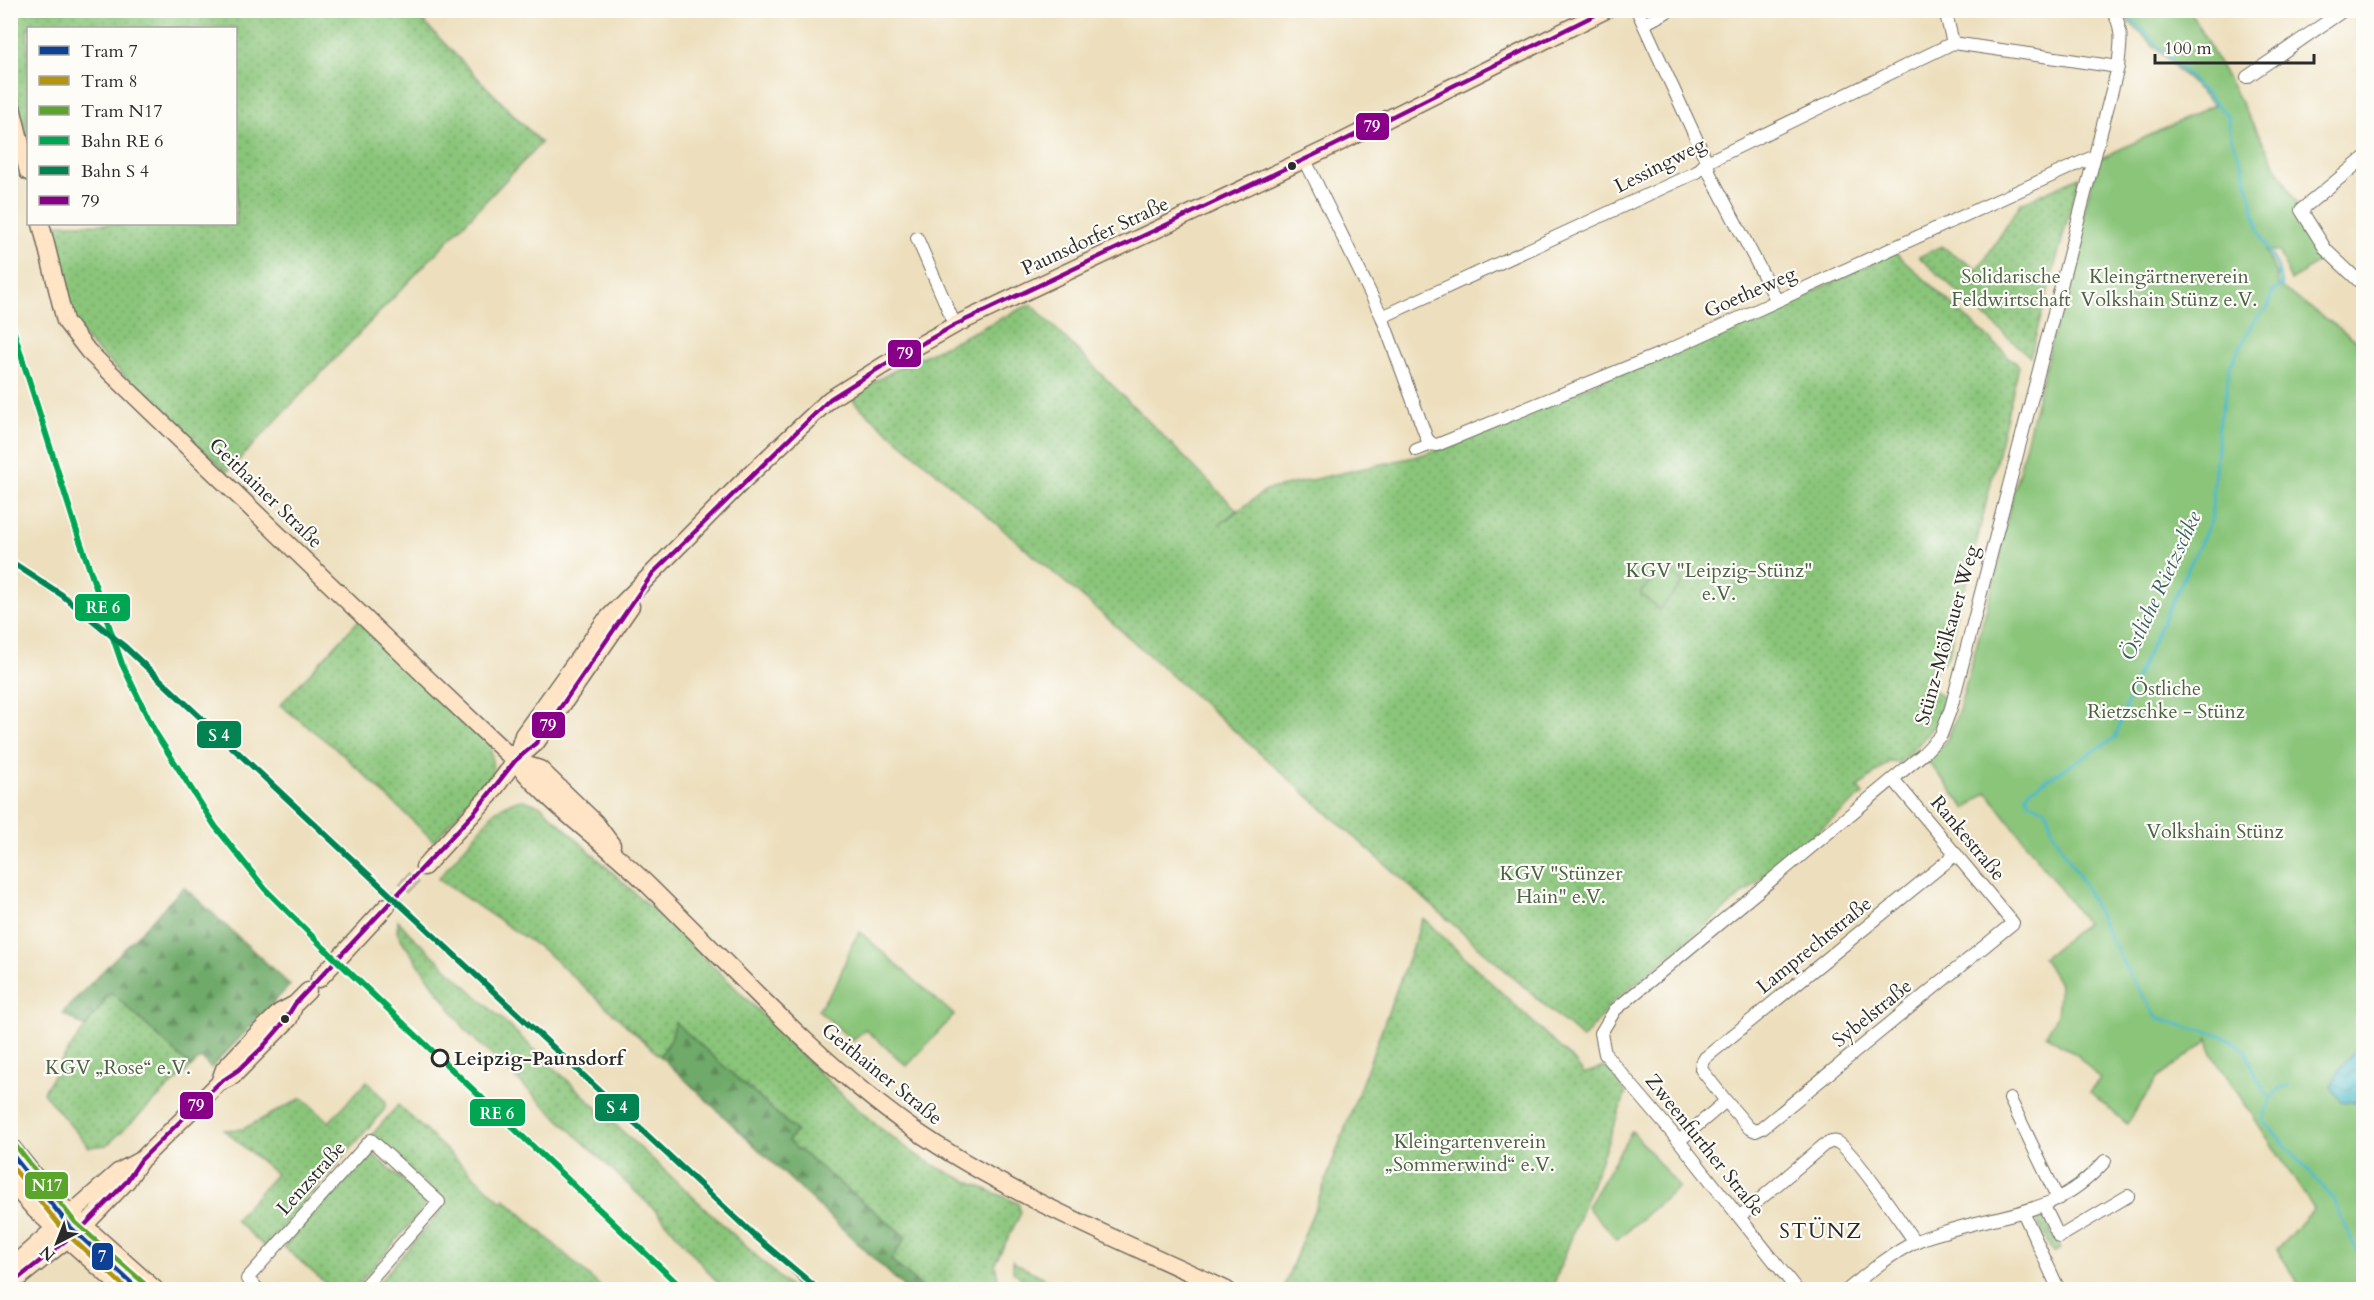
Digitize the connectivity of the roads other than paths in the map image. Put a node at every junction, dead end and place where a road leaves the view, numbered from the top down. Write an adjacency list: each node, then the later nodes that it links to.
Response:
1 (1606, 10): 14 (main road, Paunsdorfer Straße)
2 (1637, 10): 7 (street)
3 (1670, 10): 7 (street)
4 (1945, 10): 8 (street)
5 (2111, 10): 9 (street, Stünz-Mölkauer Weg)
6 (2344, 10): 10 (street)
7 (1644, 24): 15 (street)
8 (1953, 43): 9 (street); 15 (street, Lessingweg)
9 (2118, 67): 12 (street, Stünz-Mölkauer Weg)
10 (2247, 77)
11 (10, 99): 16 (main road)
12 (2095, 156): 20 (street, Goetheweg); 26 (street, Stünz-Mölkauer Weg)
13 (2364, 158): 19 (street)
14 (1305, 160): 21 (street); 22 (main road, Paunsdorfer Straße)
15 (1707, 162): 20 (street); 21 (street, Lessingweg)
16 (27, 168)
17 (41, 225): 25 (main road, Geithainer Straße)
18 (917, 238): 22 (street)
19 (2364, 286)
20 (1776, 301): 23 (street, Goetheweg)
21 (1382, 317): 23 (street)
22 (955, 325): 25 (main road, Paunsdorfer Straße)
23 (1432, 444): 24 (street, Goetheweg)
24 (1416, 450)
25 (515, 761): 28 (main road, Paunsdorfer Straße); 55 (main road, Geithainer Straße)
26 (1893, 779): 27 (street, Rankestraße); 31 (street, Stünz-Mölkauer Weg)
27 (1956, 854): 30 (street, Rankestraße); 33 (street, Lamprechtstraße)
28 (424, 867)
29 (387, 906): 36 (main road)
30 (2013, 923): 33 (street, Sybelstraße)
31 (1605, 1054): 34 (street, Zweenfurther Straße)
32 (2010, 1099): 40 (street)
33 (1726, 1101): 34 (street)
34 (1679, 1141): 44 (street, Zweenfurther Straße)
35 (10, 1145): 43 (main road)
36 (141, 1160): 43 (main road); 45 (main road)
37 (2105, 1161): 40 (street)
38 (10, 1182): 46 (main road)
39 (2128, 1196): 41 (street)
40 (2058, 1199): 41 (street)
41 (2044, 1206): 42 (street)
42 (2023, 1212): 48 (street); 58 (street)
43 (71, 1213): 45 (main road); 46 (main road)
44 (1739, 1217): 48 (street); 56 (street, Zweenfurther Straße)
45 (85, 1226): 47 (main road); 52 (main road)
46 (54, 1227): 47 (main road); 49 (main road)
47 (68, 1240): 50 (main road); 51 (main road)
48 (1915, 1242): 57 (street)
49 (10, 1268)
50 (10, 1285)
51 (124, 1290)
52 (156, 1290)
53 (259, 1290): 54 (street, Lenzstraße)
54 (361, 1290)
55 (1227, 1290)
56 (1797, 1290)
57 (1847, 1290)
58 (2059, 1290)

